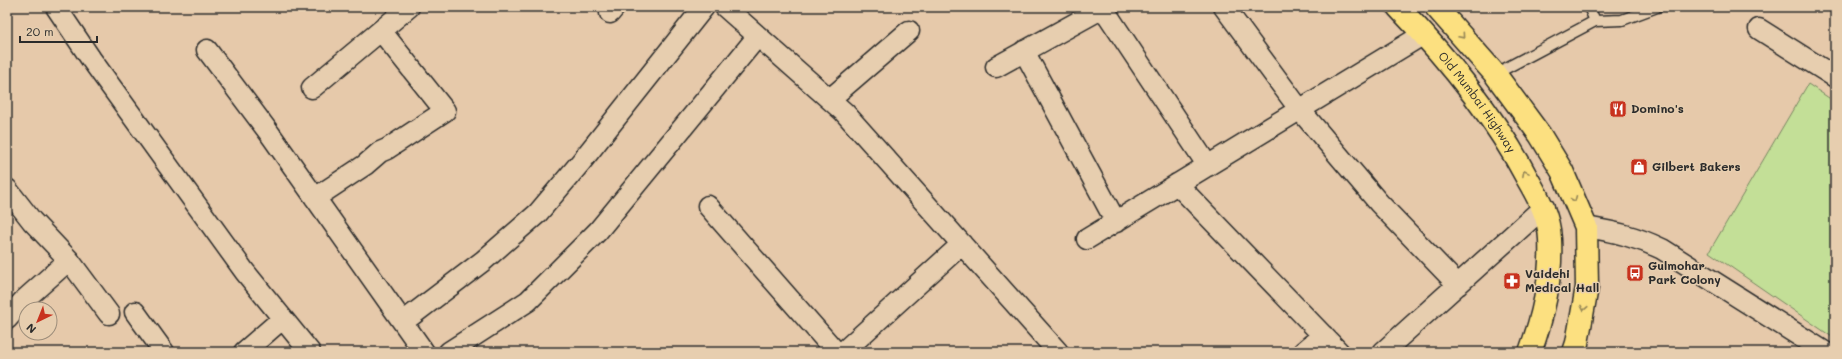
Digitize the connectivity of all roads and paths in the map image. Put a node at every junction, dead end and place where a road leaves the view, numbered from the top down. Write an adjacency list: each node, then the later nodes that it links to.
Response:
1 (56, 7): 40 (street)
2 (409, 7): 14 (street)
3 (704, 7): 41 (street)
4 (725, 7): 16 (street)
5 (1224, 7): 24 (street)
6 (1398, 7): 15 (main road, Old Mumbai Highway)
7 (1436, 7): 20 (main road, one-way to 20)
8 (1589, 7): 11 (lane)
9 (1657, 7): 11 (lane)
10 (1090, 11): 18 (street); 25 (street)
11 (1595, 21): 20 (lane)
12 (1759, 29): 21 (street)
13 (909, 31): 23 (street)
14 (382, 32): 22 (street); 28 (street)
15 (1424, 34): 24 (street); 30 (main road, Old Mumbai Highway, one-way to 15)
16 (757, 37): 23 (street); 47 (street)
17 (207, 50): 28 (street)
18 (1024, 52): 19 (street); 31 (street)
19 (996, 67)
20 (1495, 74): 32 (main road, one-way to 32)
21 (1835, 77)
22 (312, 88)
23 (830, 100): 34 (street)
24 (1300, 110): 25 (street); 36 (street)
25 (1208, 166): 26 (street)
26 (1177, 184): 31 (street); 42 (street)
27 (7, 189): 35 (street)
28 (315, 198): 41 (street)
29 (708, 206): 48 (street)
30 (1544, 207): 36 (street); 54 (main road, Old Mumbai Highway)
31 (1116, 222): 33 (street)
32 (1586, 227): 55 (main road, one-way to 55); 56 (street)
33 (1087, 239)
34 (962, 244): 49 (street); 50 (street)
35 (69, 260): 38 (street); 39 (street)
36 (1458, 285): 53 (street)
37 (134, 312): 43 (street)
38 (110, 314)
39 (7, 319)
40 (282, 319): 44 (street); 45 (street)
41 (403, 322): 46 (street)
42 (1323, 335): 51 (street); 52 (street)
43 (164, 352)
44 (244, 352)
45 (310, 352)
46 (424, 352)
47 (449, 352)
48 (836, 352)
49 (843, 352)
50 (1058, 352)
51 (1303, 352)
52 (1339, 352)
53 (1383, 352)
54 (1530, 352)
55 (1574, 352)
56 (1825, 352)

